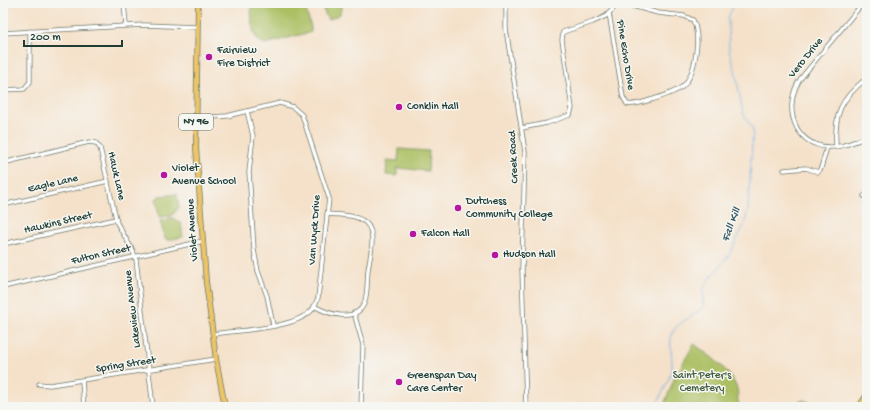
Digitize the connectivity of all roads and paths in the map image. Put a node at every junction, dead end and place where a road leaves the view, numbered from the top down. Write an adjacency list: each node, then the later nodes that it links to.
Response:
1 (124, 3): 8 (street)
2 (198, 3): 9 (main road, Violet Avenue / NY 9G)
3 (456, 3): 4 (street)
4 (490, 3)
5 (505, 3): 16 (street, Creek Road)
6 (863, 3): 18 (street, Vero Drive)
7 (609, 13): 7 (street, Pine Echo Drive); 16 (street, Pine Echo Drive)
8 (126, 25): 9 (street); 10 (street)
9 (197, 26): 15 (main road, Violet Avenue / NY 9G)
10 (30, 31): 11 (street); 13 (street)
11 (3, 33)
12 (867, 78): 19 (street)
13 (3, 90)
14 (248, 111): 15 (street, Van Wyck Drive); 24 (street, Van Wyck Drive); 32 (street)
15 (196, 118): 26 (main road, Violet Avenue / NY 9G)
16 (522, 128): 43 (street, Creek Road)
17 (867, 136): 19 (street, Vero Drive)
18 (827, 147): 19 (street, Vero Drive); 21 (street)
19 (836, 147)
20 (3, 163): 22 (street, Hawk Lane)
21 (784, 170)
22 (108, 180): 23 (street, Eagle Lane); 25 (street, Hawk Lane)
23 (3, 205)
24 (327, 214): 30 (street, Van Wyck Drive); 31 (street)
25 (116, 219): 27 (street, Hawkins Street); 28 (street, Hawk Lane)
26 (203, 241): 28 (street, Fulton Street); 33 (main road, Violet Avenue / NY 9G)
27 (3, 244)
28 (135, 256): 29 (street, Fulton Street); 35 (street, Lakeview Avenue)
29 (3, 287)
30 (314, 306): 31 (street); 32 (street)
31 (354, 313): 42 (street)
32 (273, 325): 33 (street)
33 (213, 334): 34 (main road, Violet Avenue / NY 9G)
34 (216, 359): 35 (street, Spring Street); 41 (main road, Violet Avenue / NY 9G)
35 (149, 370): 36 (street, Spring Street); 40 (street, Lakeview Avenue)
36 (82, 381): 37 (street, Spring Street); 39 (street)
37 (39, 384)
38 (867, 395): 44 (main road)
39 (84, 407)
40 (154, 407)
41 (225, 407)
42 (361, 407)
43 (526, 407)
44 (859, 407)

